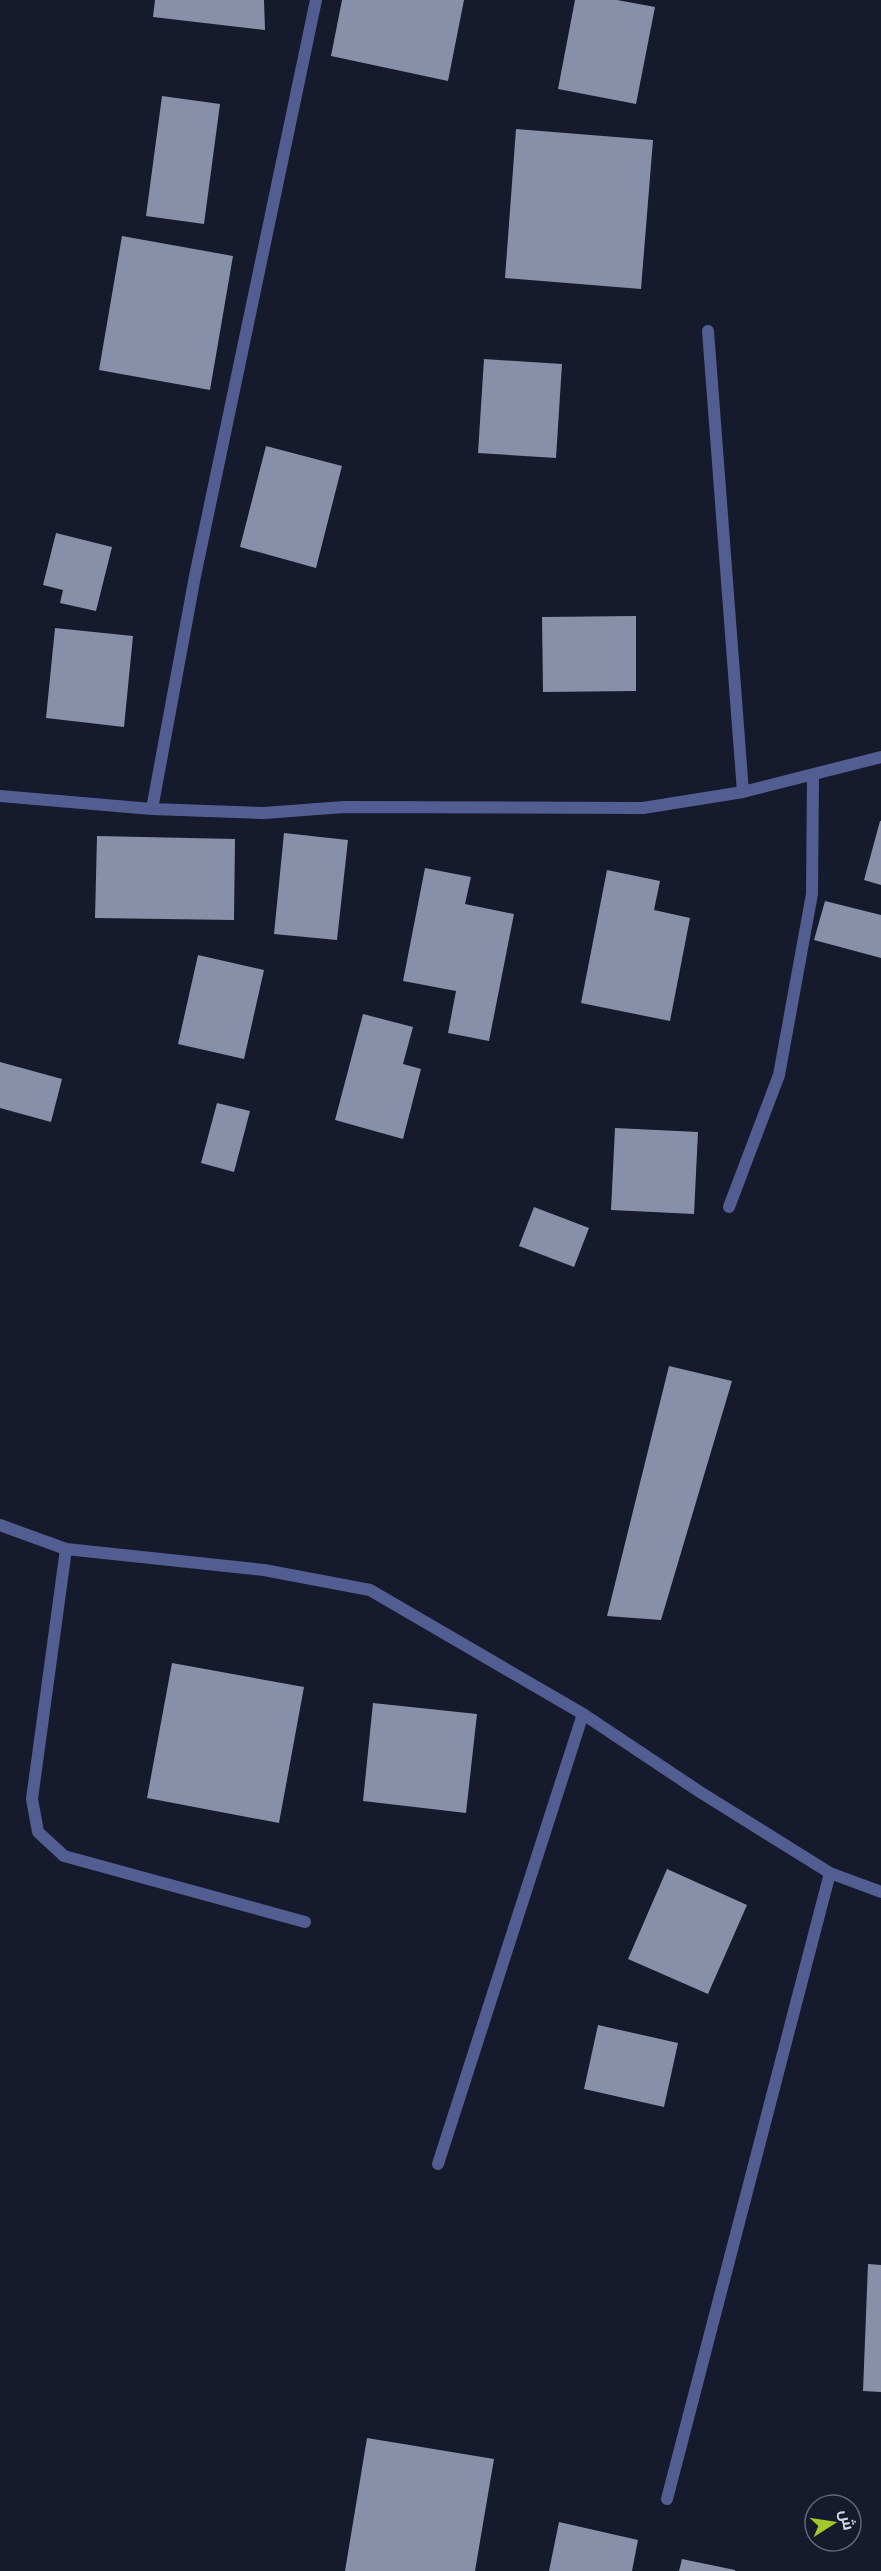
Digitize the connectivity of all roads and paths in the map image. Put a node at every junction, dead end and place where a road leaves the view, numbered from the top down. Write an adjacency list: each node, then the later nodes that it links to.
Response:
1 (316, 0): 7 (street)
2 (708, 331): 5 (street)
3 (881, 757): 4 (street)
4 (813, 776): 5 (street); 8 (street)
5 (743, 792): 7 (street)
6 (0, 796): 7 (street)
7 (152, 809)
8 (729, 1208)
9 (0, 1525): 10 (street)
10 (66, 1549): 11 (street); 14 (street)
11 (583, 1714): 12 (street); 15 (street)
12 (830, 1873): 13 (street); 16 (street)
13 (881, 1892)
14 (305, 1922)
15 (438, 2164)
16 (668, 2499)

